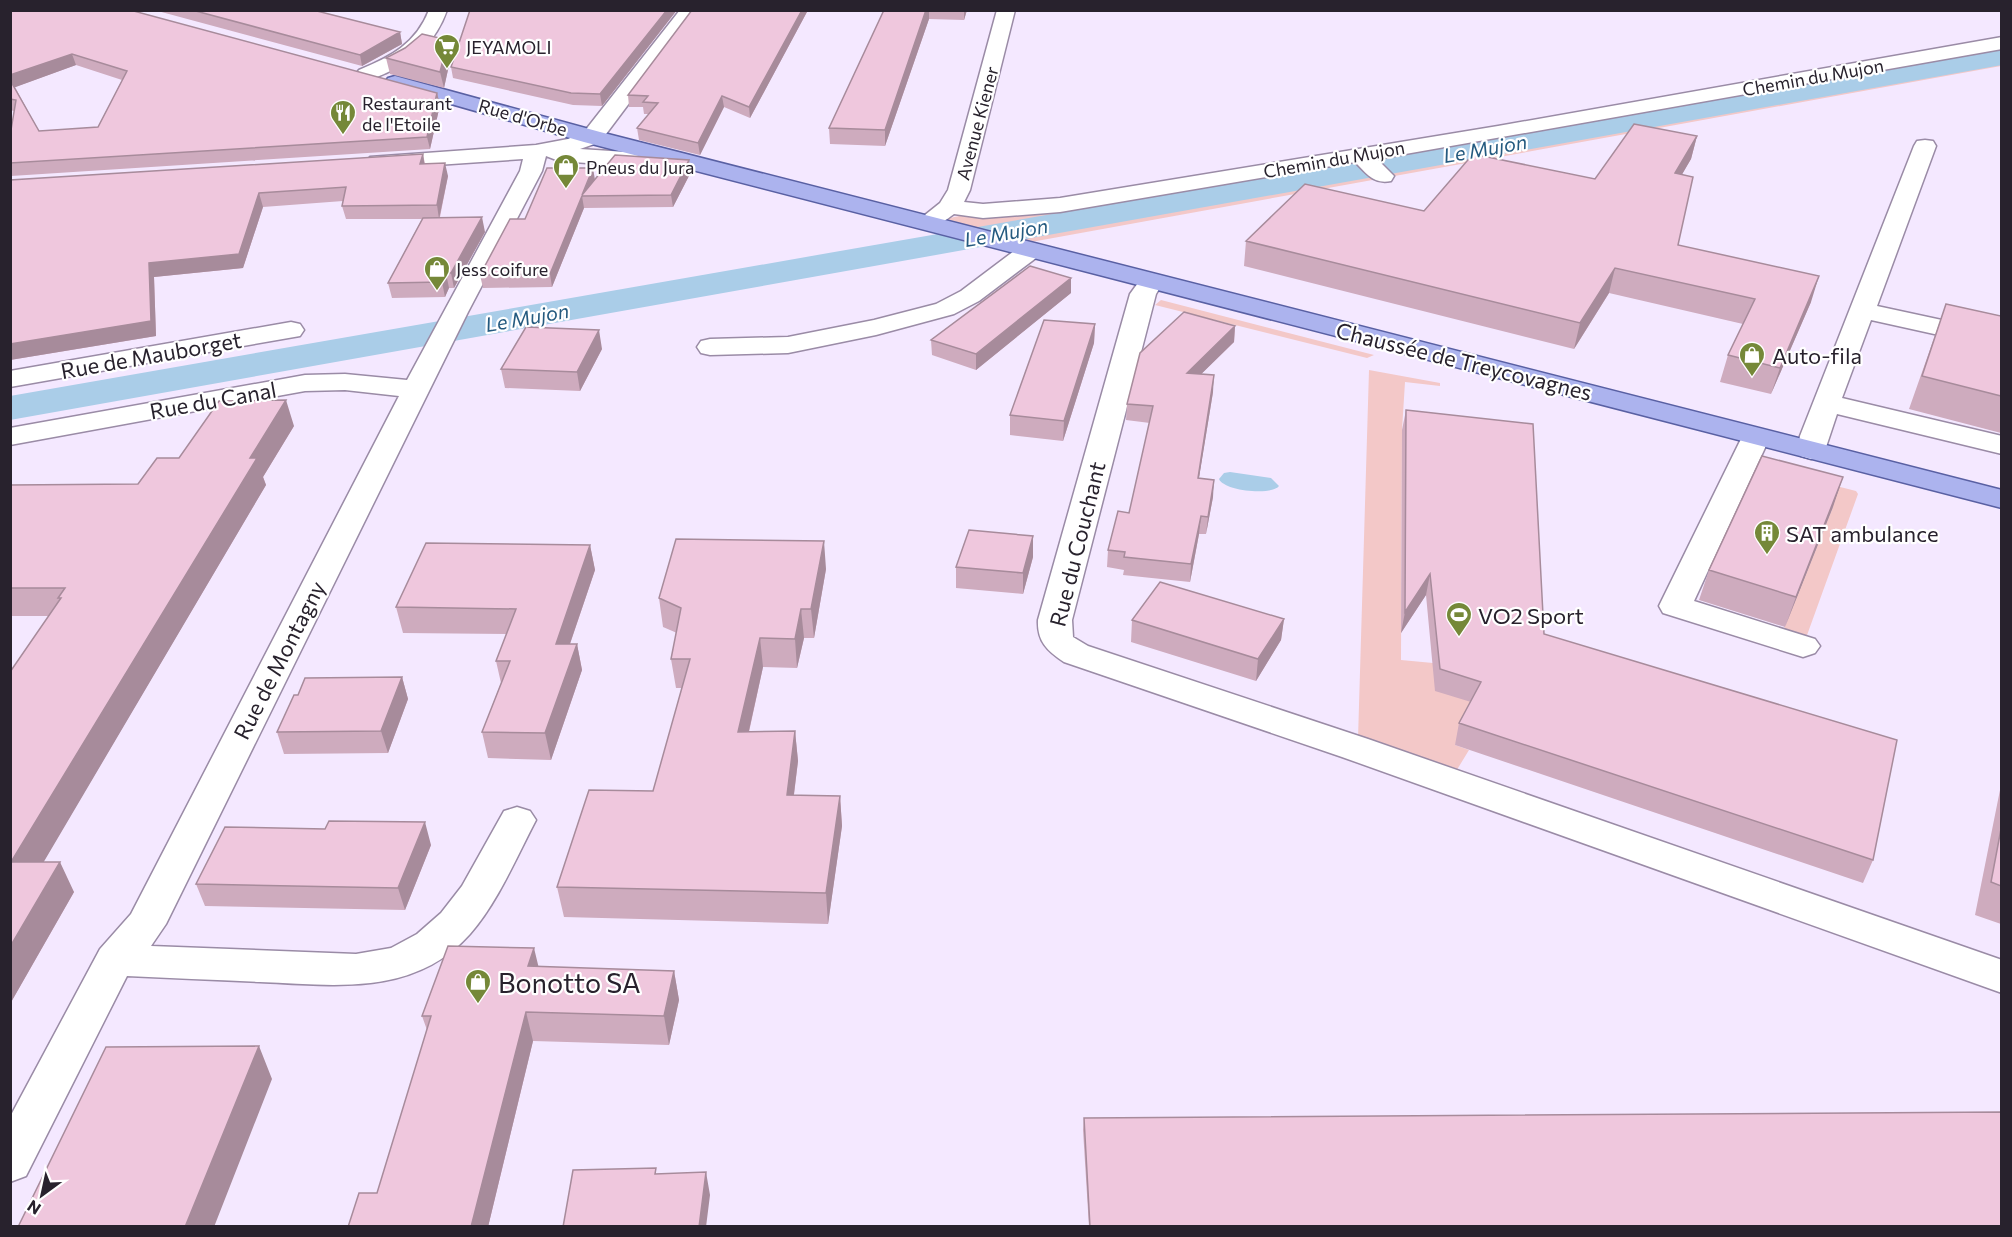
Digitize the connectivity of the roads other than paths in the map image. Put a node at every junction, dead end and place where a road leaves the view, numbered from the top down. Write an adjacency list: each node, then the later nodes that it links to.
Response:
1 (438, 10): 5 (street)
2 (1006, 10): 14 (street, Avenue Kiener)
3 (687, 14): 7 (street)
4 (2001, 43): 10 (street, Chemin du Mujon)
5 (358, 72): 6 (main road, Rue d'Orbe)
6 (525, 118): 7 (main road, Rue d'Orbe); 9 (street)
7 (592, 137): 9 (street); 12 (main road, Rue d'Orbe)
8 (1925, 146): 18 (street)
9 (536, 152): 11 (street); 12 (street); 23 (street, Rue de Montagny)
10 (1358, 154): 13 (street); 14 (street, Chemin du Mujon)
11 (358, 163)
12 (702, 164): 15 (main road, Rue d'Orbe)
13 (1383, 176)
14 (949, 218): 15 (main road, Chaussée de Treycovagnes); 16 (main road, Chaussée de Treycovagnes)
15 (926, 223)
16 (1022, 248): 17 (main road, Chaussée de Treycovagnes); 21 (street)
17 (1152, 280): 26 (main road, Chaussée de Treycovagnes); 33 (street, Rue du Couchant)
18 (1863, 310): 20 (street); 24 (street)
19 (291, 330): 22 (street, Rue de Mauborget)
20 (2001, 341)
21 (710, 347)
22 (10, 379)
23 (417, 389): 25 (street, Rue du Canal); 32 (street, Rue de Montagny)
24 (1827, 403): 27 (street); 28 (street)
25 (10, 436)
26 (1756, 437): 28 (main road, Chaussée de Treycovagnes); 30 (street)
27 (2001, 445)
28 (1811, 450): 29 (main road, Chaussée de Treycovagnes)
29 (2001, 499)
30 (1803, 646)
31 (517, 820): 32 (street)
32 (115, 960): 34 (street, Rue de Montagny)
33 (2001, 977)
34 (10, 1162)

